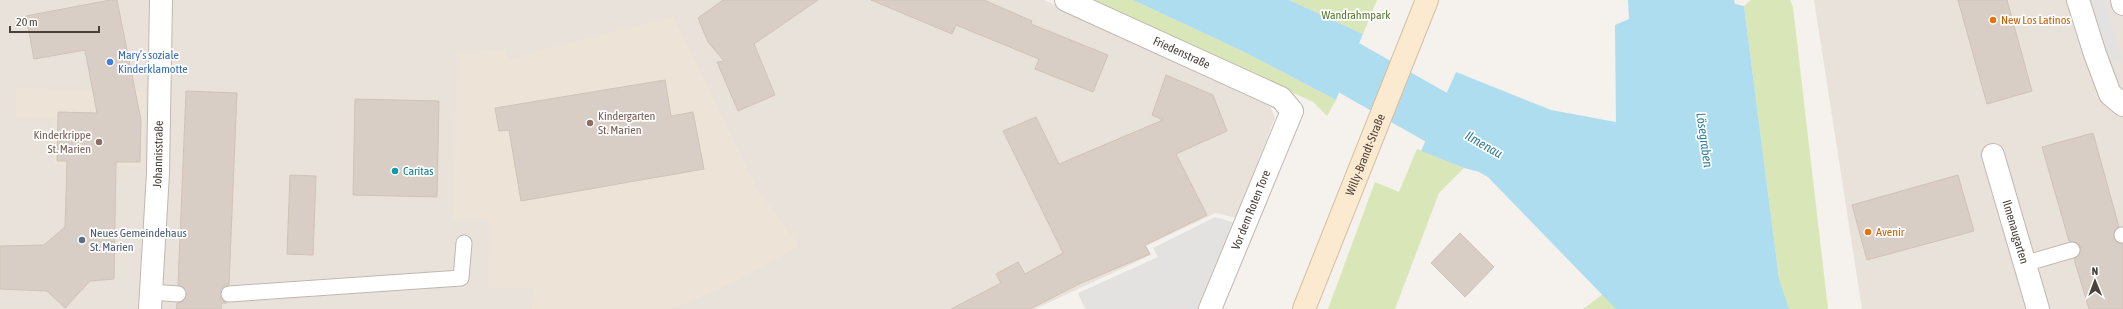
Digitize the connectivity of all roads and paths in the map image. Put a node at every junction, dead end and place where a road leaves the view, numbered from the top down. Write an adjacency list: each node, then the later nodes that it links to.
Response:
1 (161, 0): 15 (street, Johannisstraße)
2 (1066, 0): 8 (street, Friedenstraße)
3 (2078, 0): 7 (street)
4 (2122, 0): 5 (street)
5 (2123, 4)
6 (1425, 6): 17 (main road, Willy-Brandt-Straße)
7 (2123, 105)
8 (1292, 111): 16 (street, Vor dem Roten Tore)
9 (1993, 155): 12 (street, Ilmenaugarten)
10 (464, 243): 14 (lane)
11 (2072, 250): 12 (lane)
12 (2024, 264): 18 (street, Ilmenaugarten)
13 (178, 294): 15 (lane)
14 (229, 294)
15 (151, 300)
16 (1210, 309)
17 (1304, 309)
18 (2038, 309)

